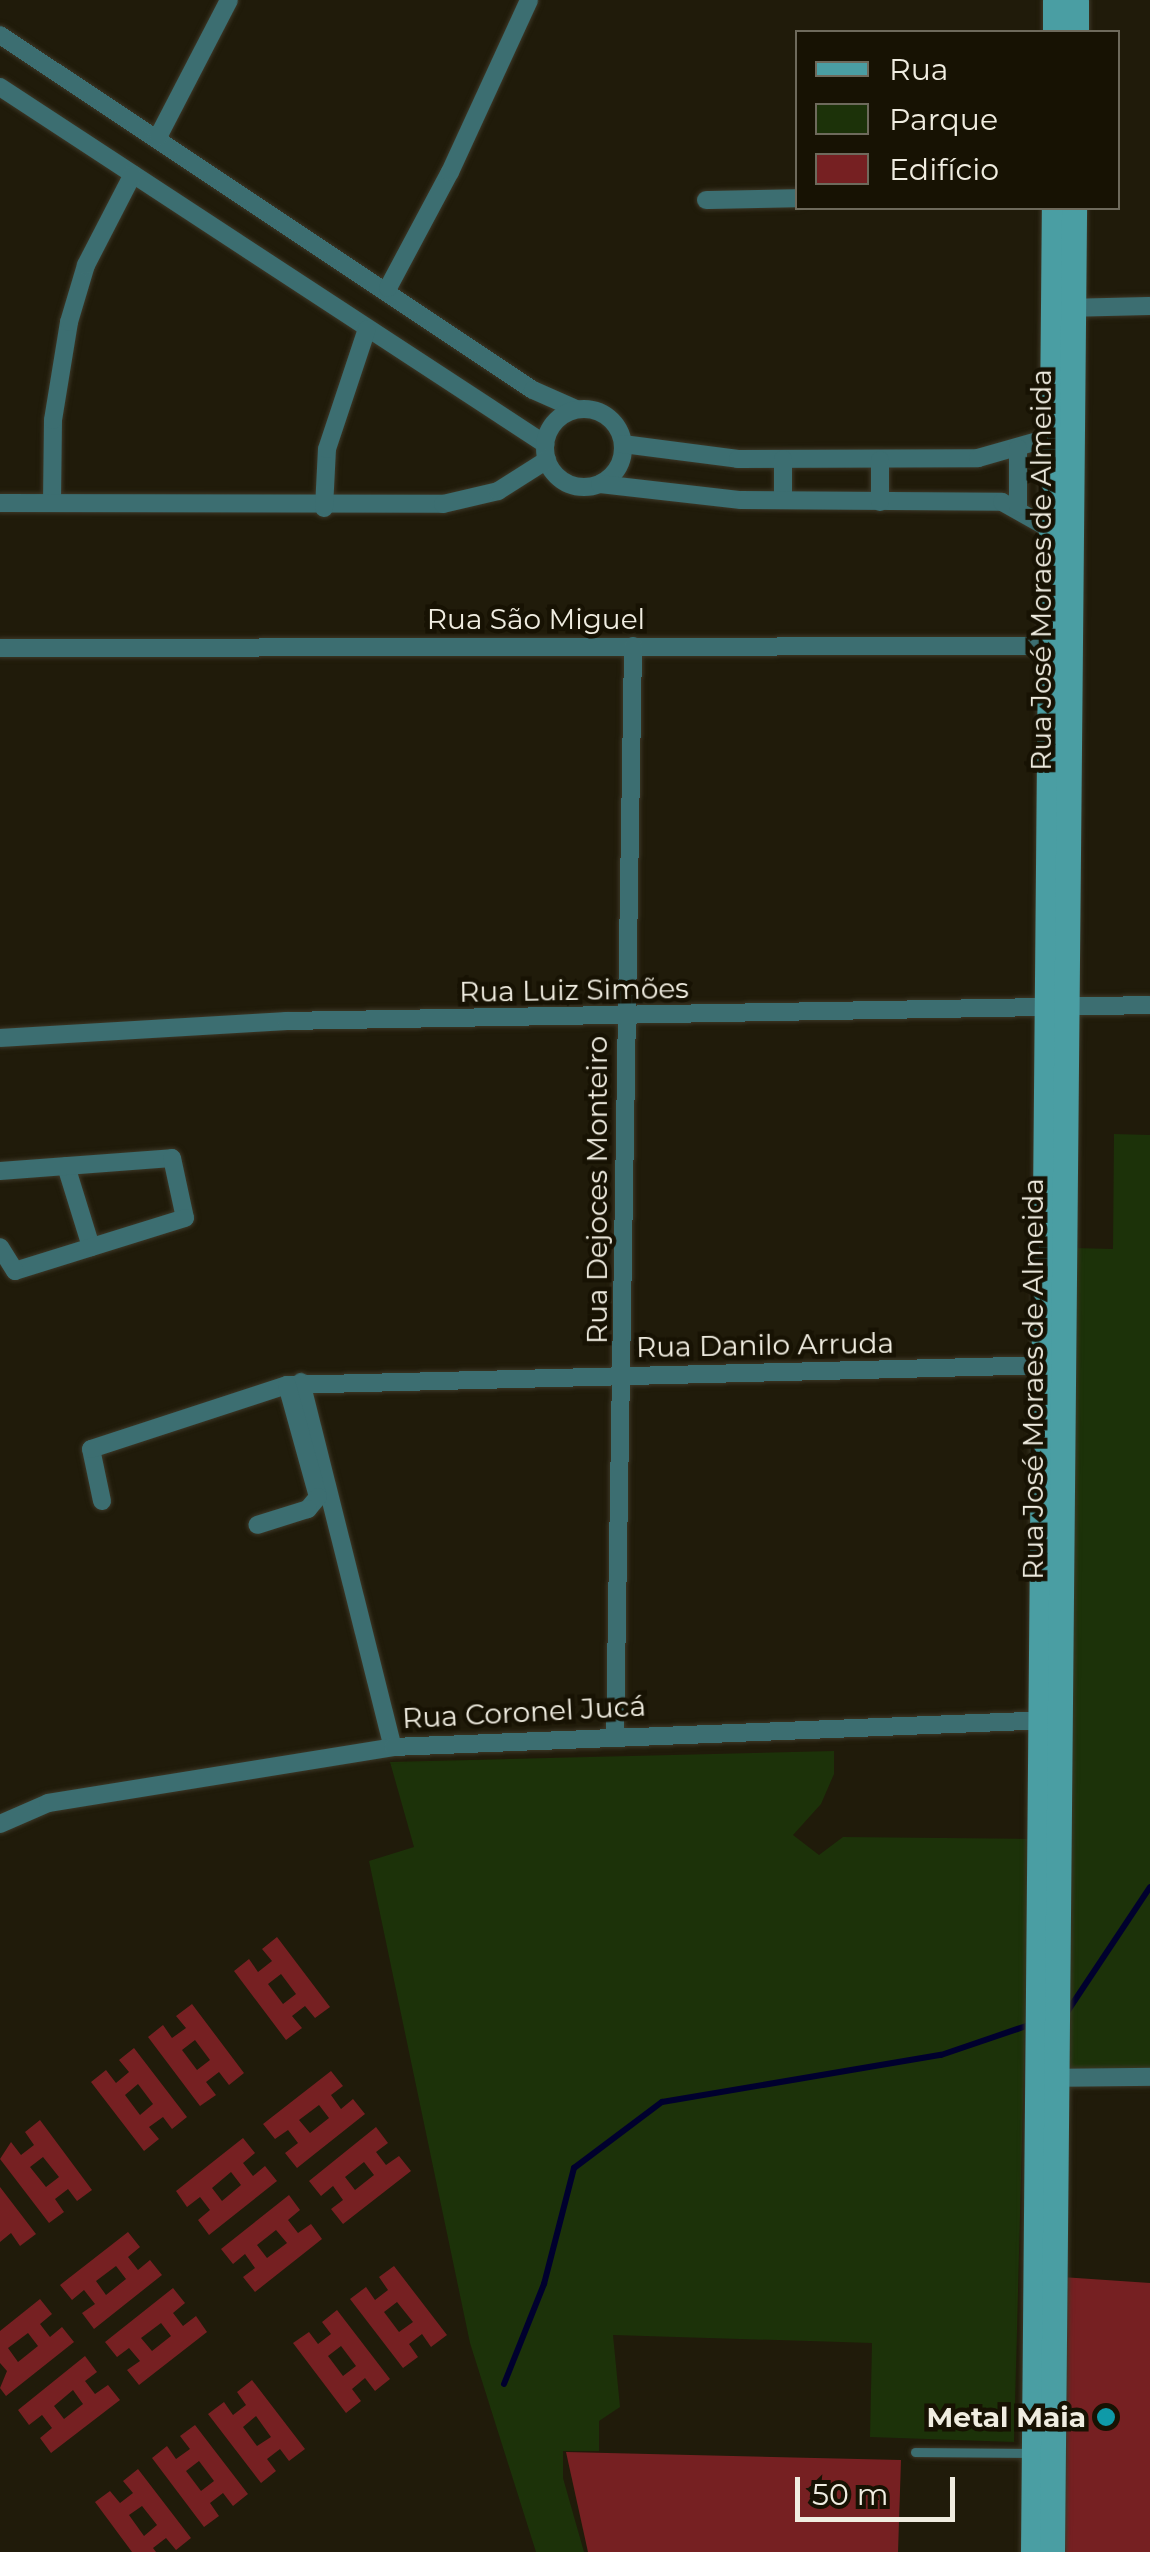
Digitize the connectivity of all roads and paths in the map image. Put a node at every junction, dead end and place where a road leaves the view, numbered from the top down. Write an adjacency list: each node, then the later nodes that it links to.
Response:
1 (229, 0): 9 (street)
2 (528, 0): 15 (street)
3 (1055, 0): 5 (street)
4 (1076, 0): 6 (street)
5 (1055, 30)
6 (1076, 30)
7 (0, 34): 9 (street)
8 (0, 87): 10 (street)
9 (158, 136): 15 (street)
10 (133, 174): 18 (street); 28 (street)
11 (795, 198): 12 (street)
12 (706, 200)
13 (1054, 210): 17 (street, Rua José Moraes de Almeida)
14 (1074, 210): 17 (street, Rua José Moraes de Almeida)
15 (388, 288): 19 (street)
16 (1150, 306): 17 (street)
17 (1063, 308): 20 (street, Rua José Moraes de Almeida)
18 (367, 329): 23 (street); 32 (street)
19 (576, 410): 21 (street); 23 (street)
20 (1063, 434): 22 (street); 33 (street, Rua José Moraes de Almeida); 35 (street, Rua José Moraes de Almeida)
21 (623, 444): 24 (street); 26 (street)
22 (1018, 448): 25 (street); 31 (street)
23 (546, 452): 26 (street); 32 (street)
24 (782, 459): 25 (street); 27 (street)
25 (880, 460): 29 (street)
26 (600, 484): 27 (street)
27 (783, 500): 29 (street)
28 (52, 502): 30 (street); 32 (street)
29 (880, 502): 31 (street)
30 (0, 503)
31 (1018, 507): 33 (street)
32 (324, 508)
33 (1052, 530): 35 (street, Rua José Moraes de Almeida)
34 (633, 646): 35 (street, Rua São Miguel); 36 (street, Rua São Miguel); 39 (street, Rua Dejoces Monteiro)
35 (1062, 646): 38 (street, Rua José Moraes de Almeida)
36 (0, 648)
37 (1150, 1005): 38 (street, Rua Luiz Simões)
38 (1058, 1008): 39 (street, Rua Luiz Simões); 45 (street, Rua José Moraes de Almeida)
39 (626, 1017): 40 (street, Rua Luiz Simões); 46 (street, Rua Dejoces Monteiro)
40 (0, 1038)
41 (66, 1166): 42 (street); 44 (street); 44 (street)
42 (0, 1170)
43 (0, 1247): 44 (street)
44 (91, 1247)
45 (1054, 1365): 46 (street, Rua Danilo Arruda); 50 (street, Rua José Moraes de Almeida)
46 (624, 1376): 47 (street, Rua Danilo Arruda); 51 (street, Rua Dejoces Monteiro)
47 (294, 1384): 48 (street, Rua Danilo Arruda); 49 (street); 52 (street)
48 (102, 1501)
49 (257, 1525)
50 (1051, 1720): 51 (street, Rua Coronel Jucá); 55 (street, Rua José Moraes de Almeida)
51 (615, 1734): 52 (street, Rua Coronel Jucá)
52 (394, 1747): 53 (street, Rua Coronel Jucá)
53 (0, 1824)
54 (1150, 2077): 55 (street)
55 (1047, 2078): 57 (street, Rua José Moraes de Almeida)
56 (915, 2452): 57 (lane)
57 (1040, 2470): 58 (street, Rua José Moraes de Almeida); 59 (street, Rua José Moraes de Almeida)
58 (1033, 2552)
59 (1052, 2552)

